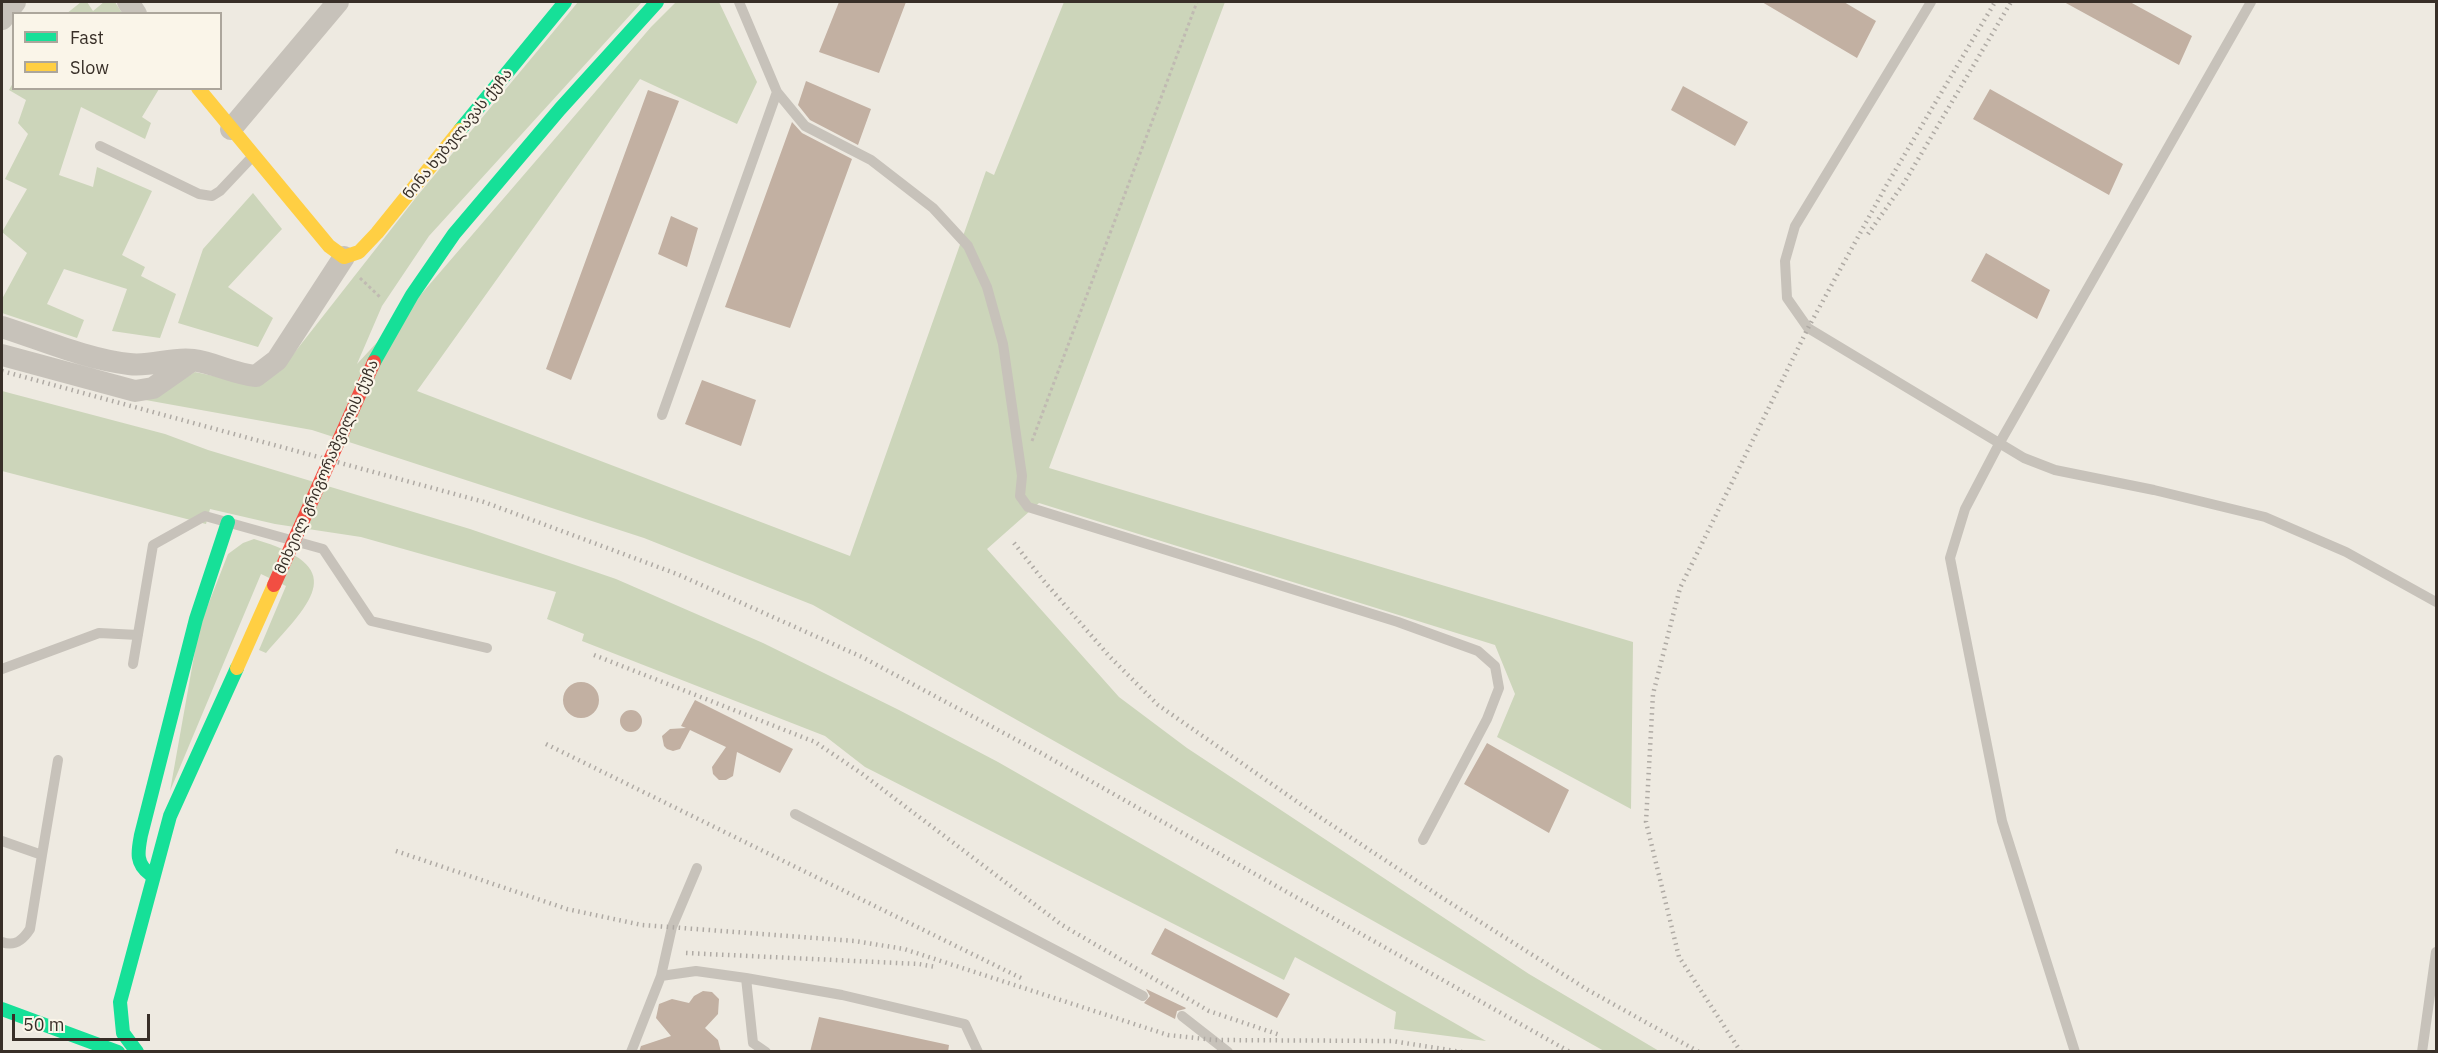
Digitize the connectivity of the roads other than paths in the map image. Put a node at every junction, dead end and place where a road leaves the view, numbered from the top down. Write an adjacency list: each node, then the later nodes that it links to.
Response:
1 (15, 2): 8 (street)
2 (338, 2): 11 (street)
3 (565, 2): 14 (street, ნინა ხუბულავას ქუჩა)
4 (657, 2): 32 (street, მიხეილ გრიგორაშვილის ქუჩა, bridge)
5 (739, 2): 10 (lane)
6 (1931, 2): 19 (lane)
7 (2251, 2): 19 (lane)
8 (2, 19)
9 (200, 90): 11 (street)
10 (777, 92): 18 (lane); 28 (lane)
11 (231, 129): 13 (street)
12 (100, 146): 13 (lane)
13 (254, 155): 14 (street)
14 (342, 259): 17 (street, ნინა ხუბულავას ქუჩა)
15 (2, 327): 17 (street, ნინა ხუბულავას ქუჩა)
16 (2, 355): 17 (street)
17 (193, 360)
18 (662, 415)
19 (1999, 444): 21 (lane); 50 (lane)
20 (228, 522): 22 (lane); 23 (lane); 32 (street)
21 (2436, 602)
22 (138, 635): 24 (lane); 25 (lane)
23 (487, 648)
24 (133, 664)
25 (2, 669)
26 (58, 760): 30 (lane)
27 (795, 814): 37 (lane)
28 (1423, 840)
29 (2, 842): 30 (lane)
30 (42, 855): 33 (lane)
31 (697, 868): 35 (lane)
32 (153, 876): 38 (street, მიხეილ გრიგორაშვილის ქუჩა)
33 (2, 942)
34 (2436, 952): 51 (lane)
35 (660, 976): 36 (lane); 46 (lane)
36 (746, 978): 47 (lane); 48 (lane)
37 (1143, 996)
38 (120, 1002): 41 (street); 45 (street)
39 (2, 1009): 43 (street)
40 (1182, 1016): 49 (lane)
41 (109, 1017)
42 (92, 1030): 43 (street)
43 (69, 1035): 44 (street)
44 (118, 1052)
45 (137, 1052)
46 (631, 1052)
47 (766, 1052)
48 (978, 1052)
49 (1228, 1052)
50 (2075, 1052)
51 (2422, 1052)

